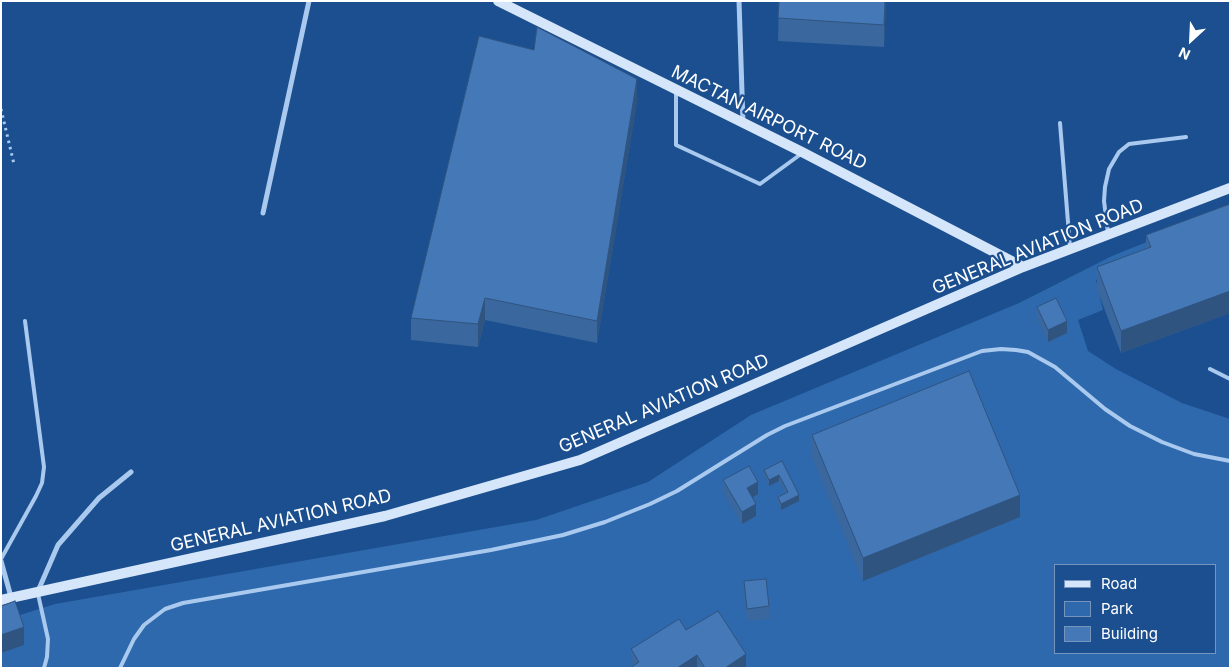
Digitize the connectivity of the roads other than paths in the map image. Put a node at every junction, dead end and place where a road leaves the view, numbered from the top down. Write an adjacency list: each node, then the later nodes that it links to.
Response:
1 (309, 1): 10 (street)
2 (498, 1): 4 (main road, MACTAN AIRPORT ROAD)
3 (739, 1): 5 (street)
4 (676, 90): 5 (main road, MACTAN AIRPORT ROAD); 8 (lane)
5 (743, 123): 8 (main road, MACTAN AIRPORT ROAD)
6 (1060, 123): 12 (lane)
7 (1186, 137): 11 (lane)
8 (802, 152): 13 (main road, MACTAN AIRPORT ROAD)
9 (1230, 188): 11 (main road, GENERAL AVIATION ROAD)
10 (263, 213)
11 (1108, 235): 12 (main road, GENERAL AVIATION ROAD)
12 (1070, 250): 13 (main road, GENERAL AVIATION ROAD)
13 (1024, 267): 20 (main road, GENERAL AVIATION ROAD)
14 (25, 321): 19 (lane)
15 (1210, 369): 16 (lane)
16 (1230, 379)
17 (1230, 461): 23 (lane)
18 (131, 472): 20 (street)
19 (1, 560): 21 (street)
20 (38, 591): 21 (main road, GENERAL AVIATION ROAD); 22 (lane)
21 (6, 598)
22 (44, 668)
23 (120, 668)

